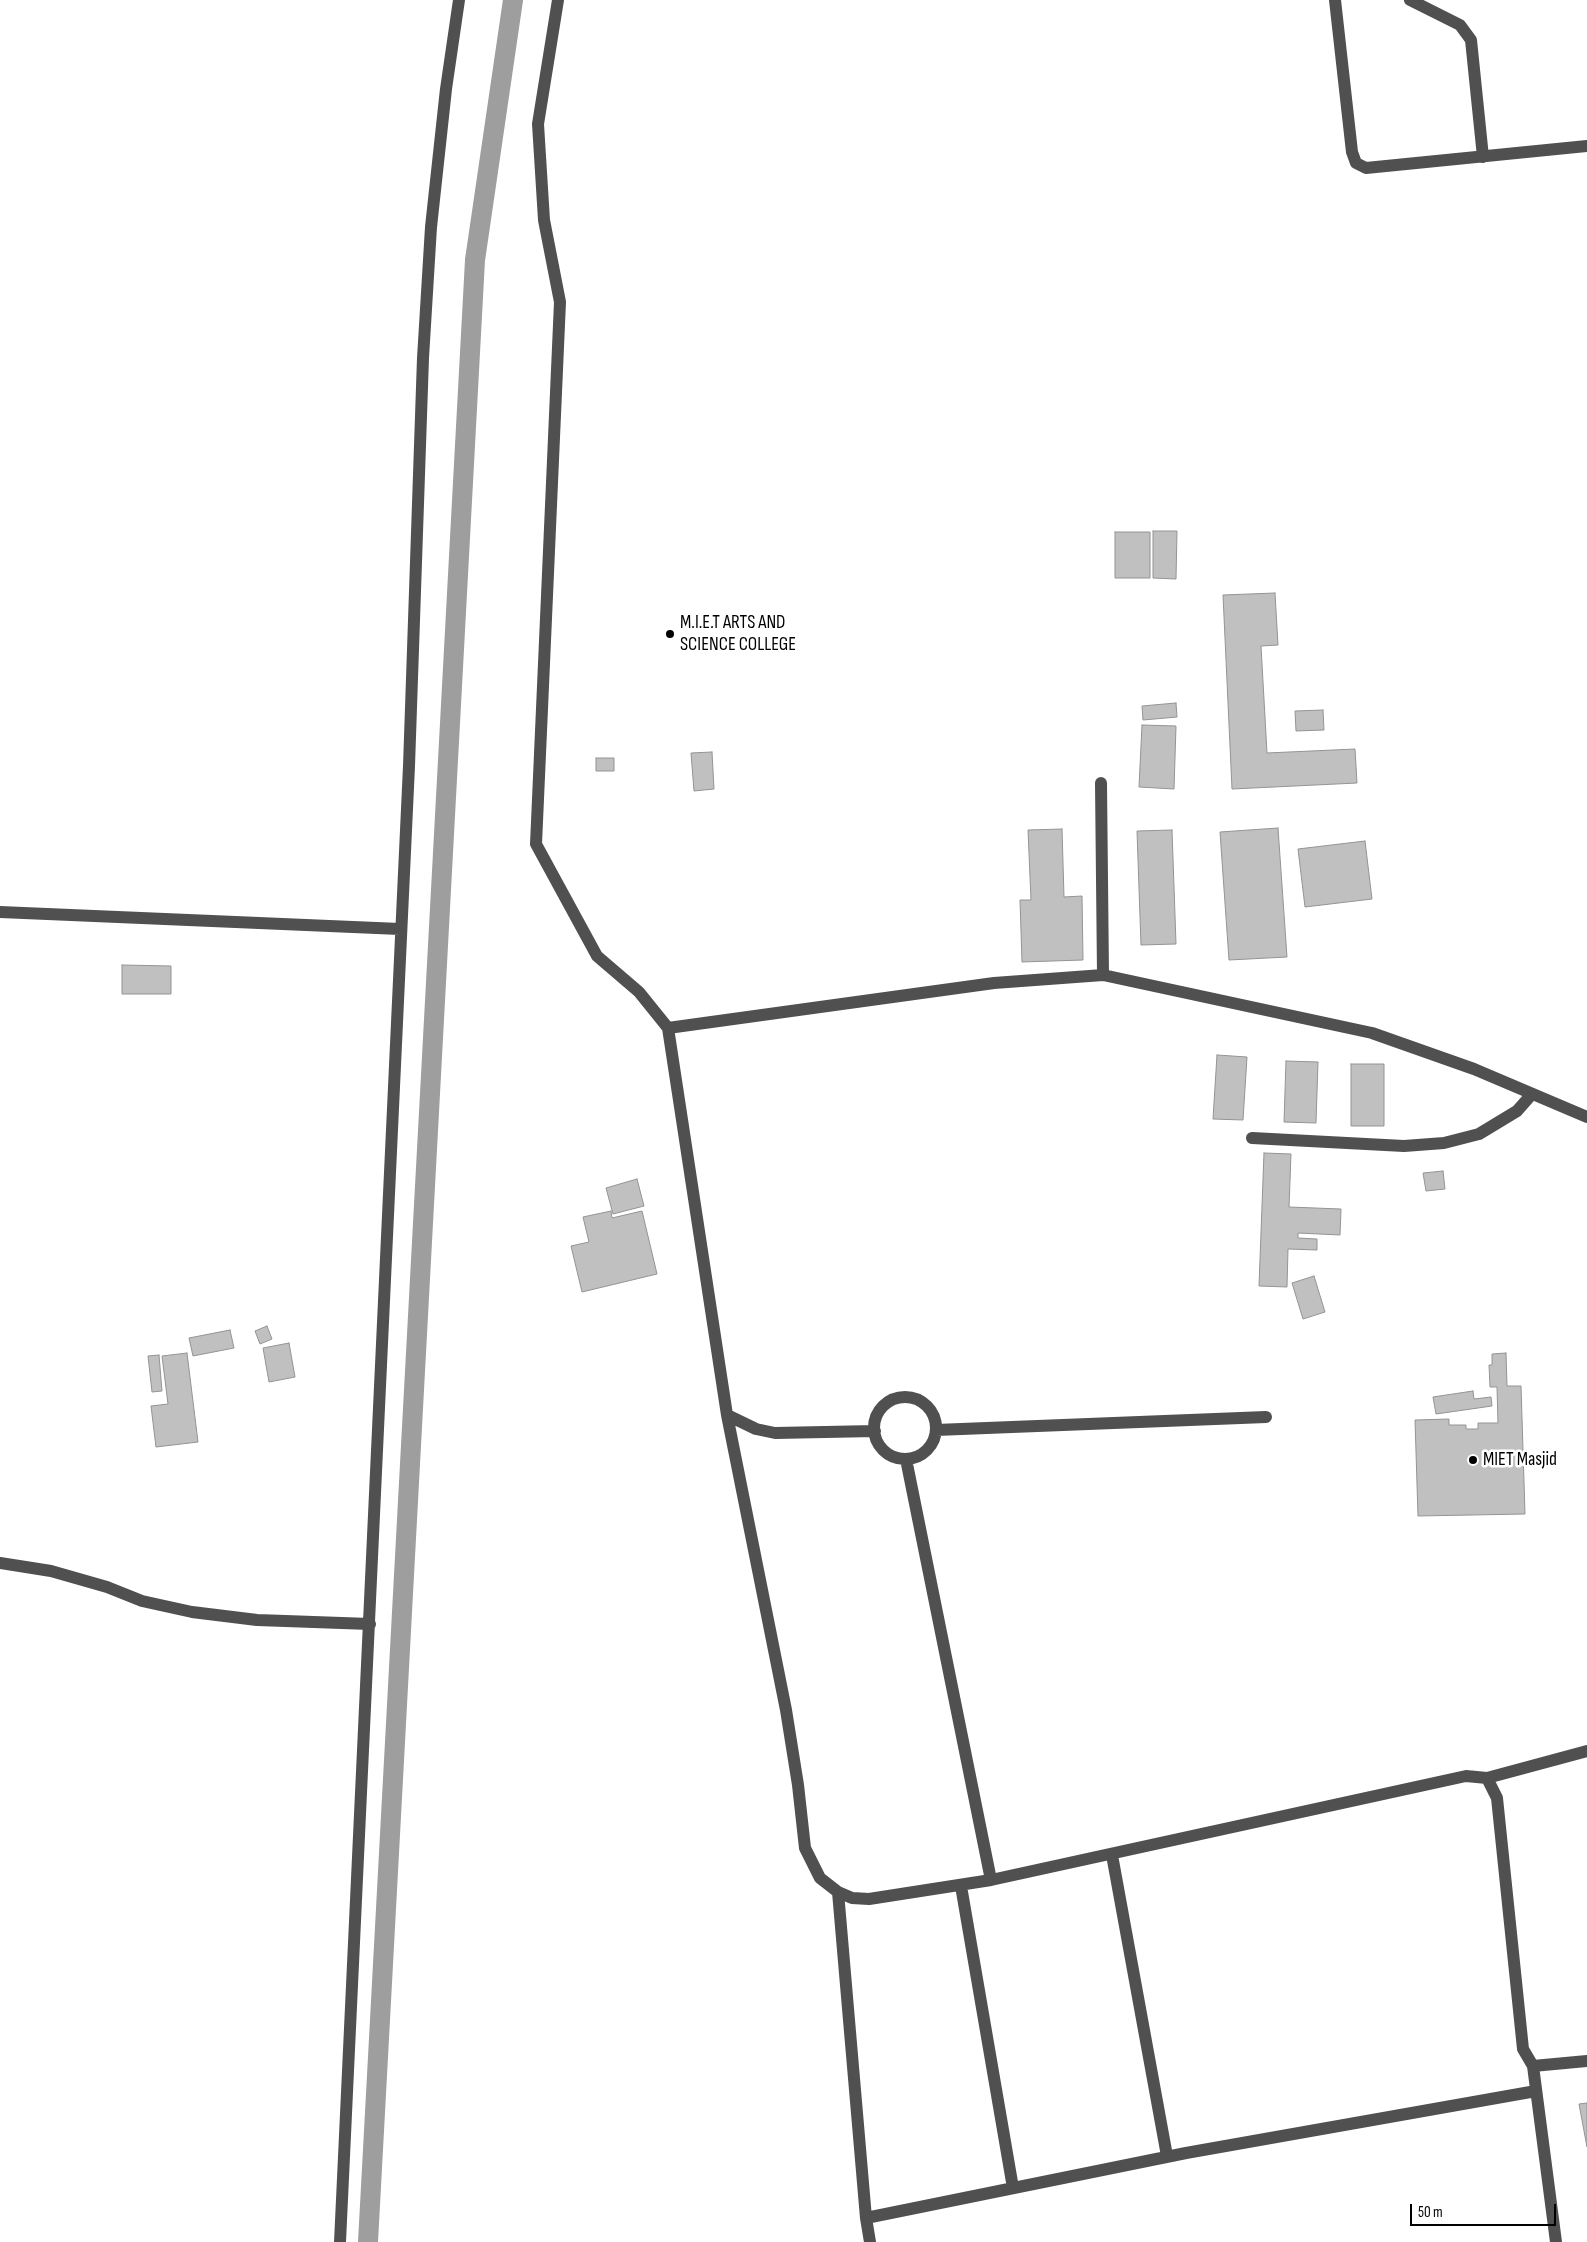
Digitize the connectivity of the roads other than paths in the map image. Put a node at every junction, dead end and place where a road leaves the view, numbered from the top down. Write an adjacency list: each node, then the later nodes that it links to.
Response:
1 (459, 0): 9 (street)
2 (558, 0): 11 (street)
3 (1336, 0): 6 (street)
4 (1410, 0): 6 (street)
5 (1587, 146): 6 (street)
6 (1483, 157)
7 (1101, 783): 10 (street)
8 (0, 912): 9 (street)
9 (400, 929): 21 (street)
10 (1103, 975): 11 (street); 12 (street)
11 (668, 1028): 15 (street)
12 (1532, 1094): 13 (street); 14 (street)
13 (1587, 1117)
14 (1252, 1138)
15 (728, 1415): 18 (street); 27 (street)
16 (1266, 1417): 17 (street)
17 (936, 1430): 18 (street); 19 (street)
18 (875, 1431): 19 (street)
19 (906, 1459): 25 (street)
20 (0, 1563): 21 (street)
21 (370, 1624): 34 (street)
22 (1587, 1751): 23 (street)
23 (1488, 1778): 24 (street); 29 (street)
24 (1112, 1855): 25 (street); 31 (street)
25 (991, 1880): 26 (street)
26 (961, 1886): 27 (street); 32 (street)
27 (838, 1892): 33 (street)
28 (1587, 2061): 29 (street)
29 (1533, 2066): 30 (street)
30 (1536, 2091): 31 (street); 36 (street)
31 (1167, 2156): 32 (street)
32 (1013, 2188): 33 (street)
33 (866, 2218): 35 (street)
34 (340, 2242)
35 (870, 2242)
36 (1556, 2242)

